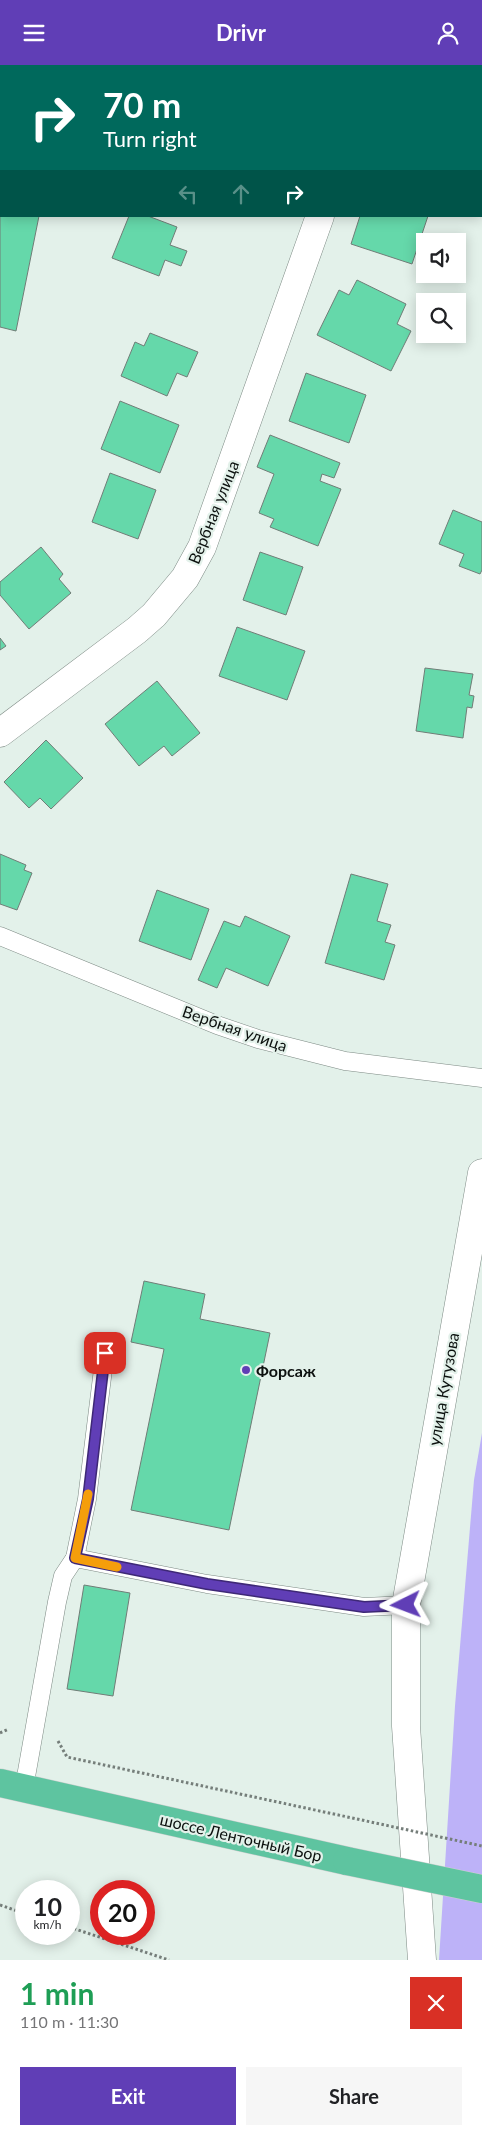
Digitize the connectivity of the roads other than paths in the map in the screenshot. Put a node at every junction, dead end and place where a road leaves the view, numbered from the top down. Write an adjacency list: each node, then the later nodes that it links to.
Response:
1 (320, 217): 2 (street, Вербная улица)
2 (0, 733)
3 (0, 936): 4 (lane, Вербная улица)
4 (482, 1078)
5 (482, 1173): 8 (street, улица Кутузова)
6 (105, 1353): 7 (lane)
7 (75, 1558): 8 (lane); 9 (lane)
8 (406, 1605): 11 (street, улица Кутузова)
9 (12, 1786): 10 (highway, шоссе Ленточный Бор, bridge)
10 (482, 1889)
11 (422, 1960)

